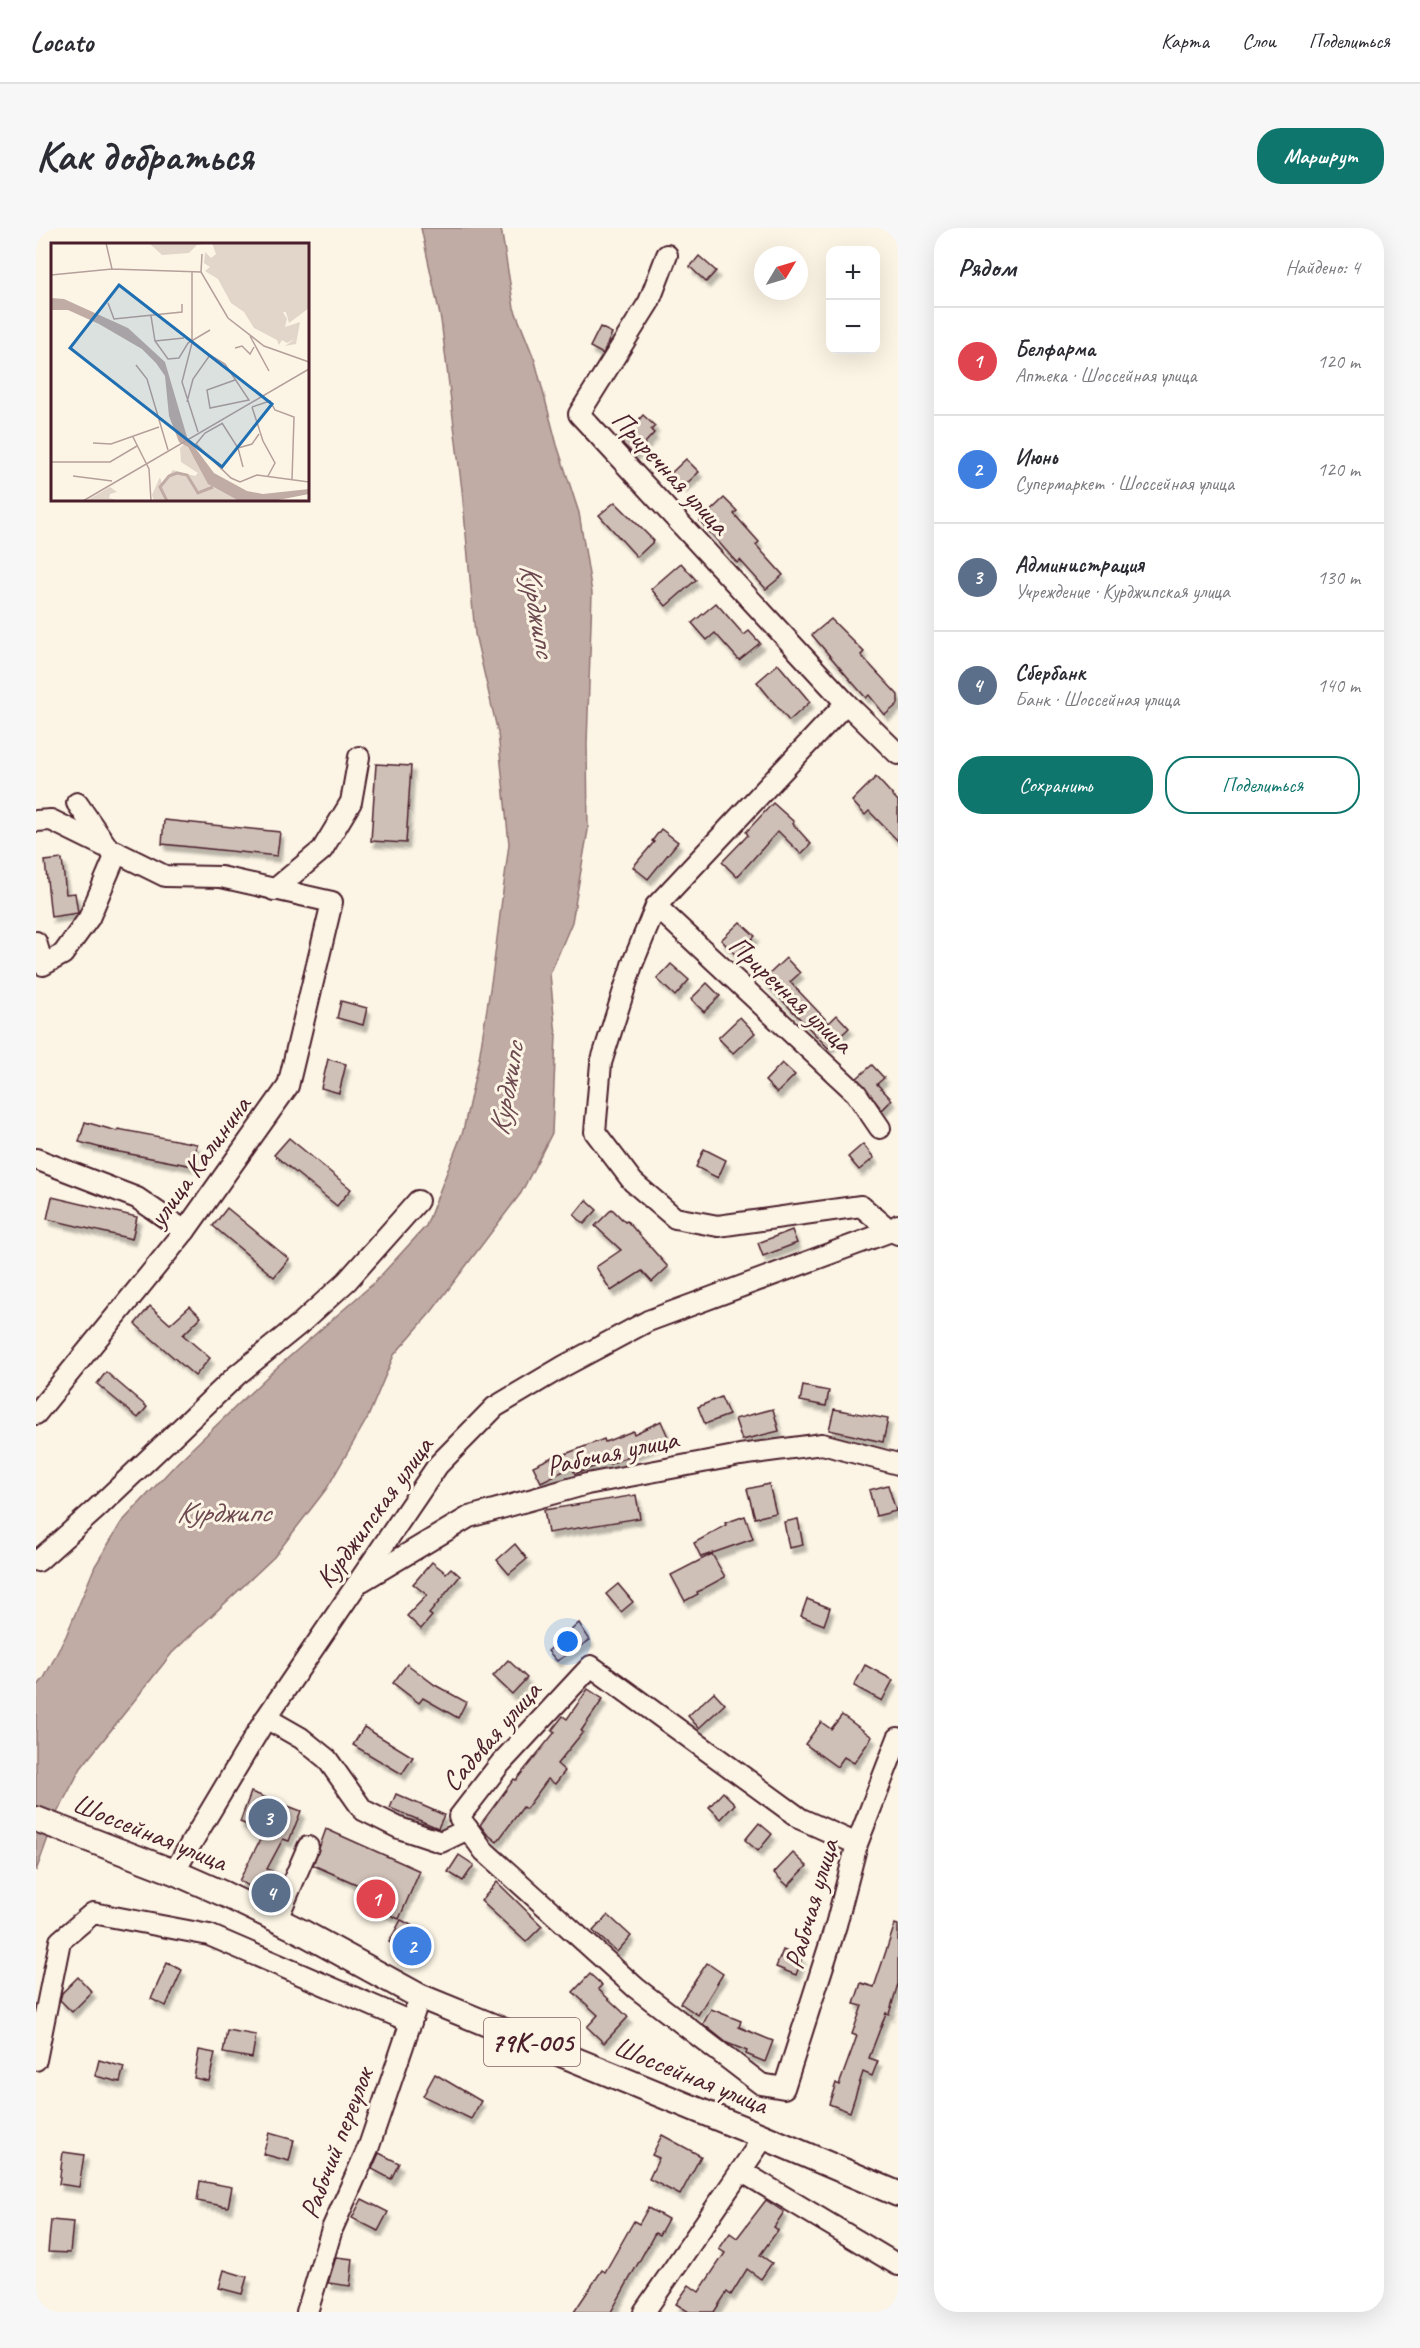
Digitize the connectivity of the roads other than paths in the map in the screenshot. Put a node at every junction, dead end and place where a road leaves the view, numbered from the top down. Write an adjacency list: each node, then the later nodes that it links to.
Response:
1 (667, 255): 2 (street, Приречная улица)
2 (846, 703): 3 (street, Приречная улица); 9 (street)
3 (898, 754)
4 (359, 757): 8 (street)
5 (77, 803): 7 (street)
6 (36, 822): 7 (street)
7 (113, 850): 8 (street); 10 (street)
8 (274, 890): 15 (street, улица Калинина)
9 (656, 906): 11 (street, Приречная улица); 14 (street)
10 (36, 942)
11 (880, 1128)
12 (36, 1159): 15 (street)
13 (418, 1201): 18 (street)
14 (896, 1230): 19 (street, Курджипская улица)
15 (185, 1231): 16 (street, улица Калинина)
16 (36, 1414)
17 (898, 1464): 19 (street, Рабочая улица)
18 (36, 1560)
19 (355, 1585): 20 (street, Курджипская улица)
20 (266, 1718): 23 (street); 26 (street, Курджипская улица)
21 (898, 1738): 24 (street, Рабочая улица)
22 (36, 1819): 26 (main road, Шоссейная улица / 79К-005)
23 (468, 1829): 24 (street, Садовая улица); 31 (street, Садовая улица)
24 (857, 1844): 31 (street, Рабочая улица)
25 (308, 1846): 27 (street)
26 (174, 1872): 27 (main road, Шоссейная улица / 79К-005)
27 (277, 1919): 28 (main road, Шоссейная улица / 79К-005)
28 (418, 1996): 29 (street, Рабочий переулок); 32 (main road, Шоссейная улица / 79К-005)
29 (411, 2022): 30 (street); 36 (street, Рабочий переулок)
30 (36, 2060)
31 (784, 2088)
32 (764, 2137): 33 (street); 34 (main road, Шоссейная улица / 79К-005)
33 (741, 2171): 35 (street); 37 (street)
34 (898, 2194)
35 (898, 2265)
36 (307, 2312)
37 (644, 2312)

